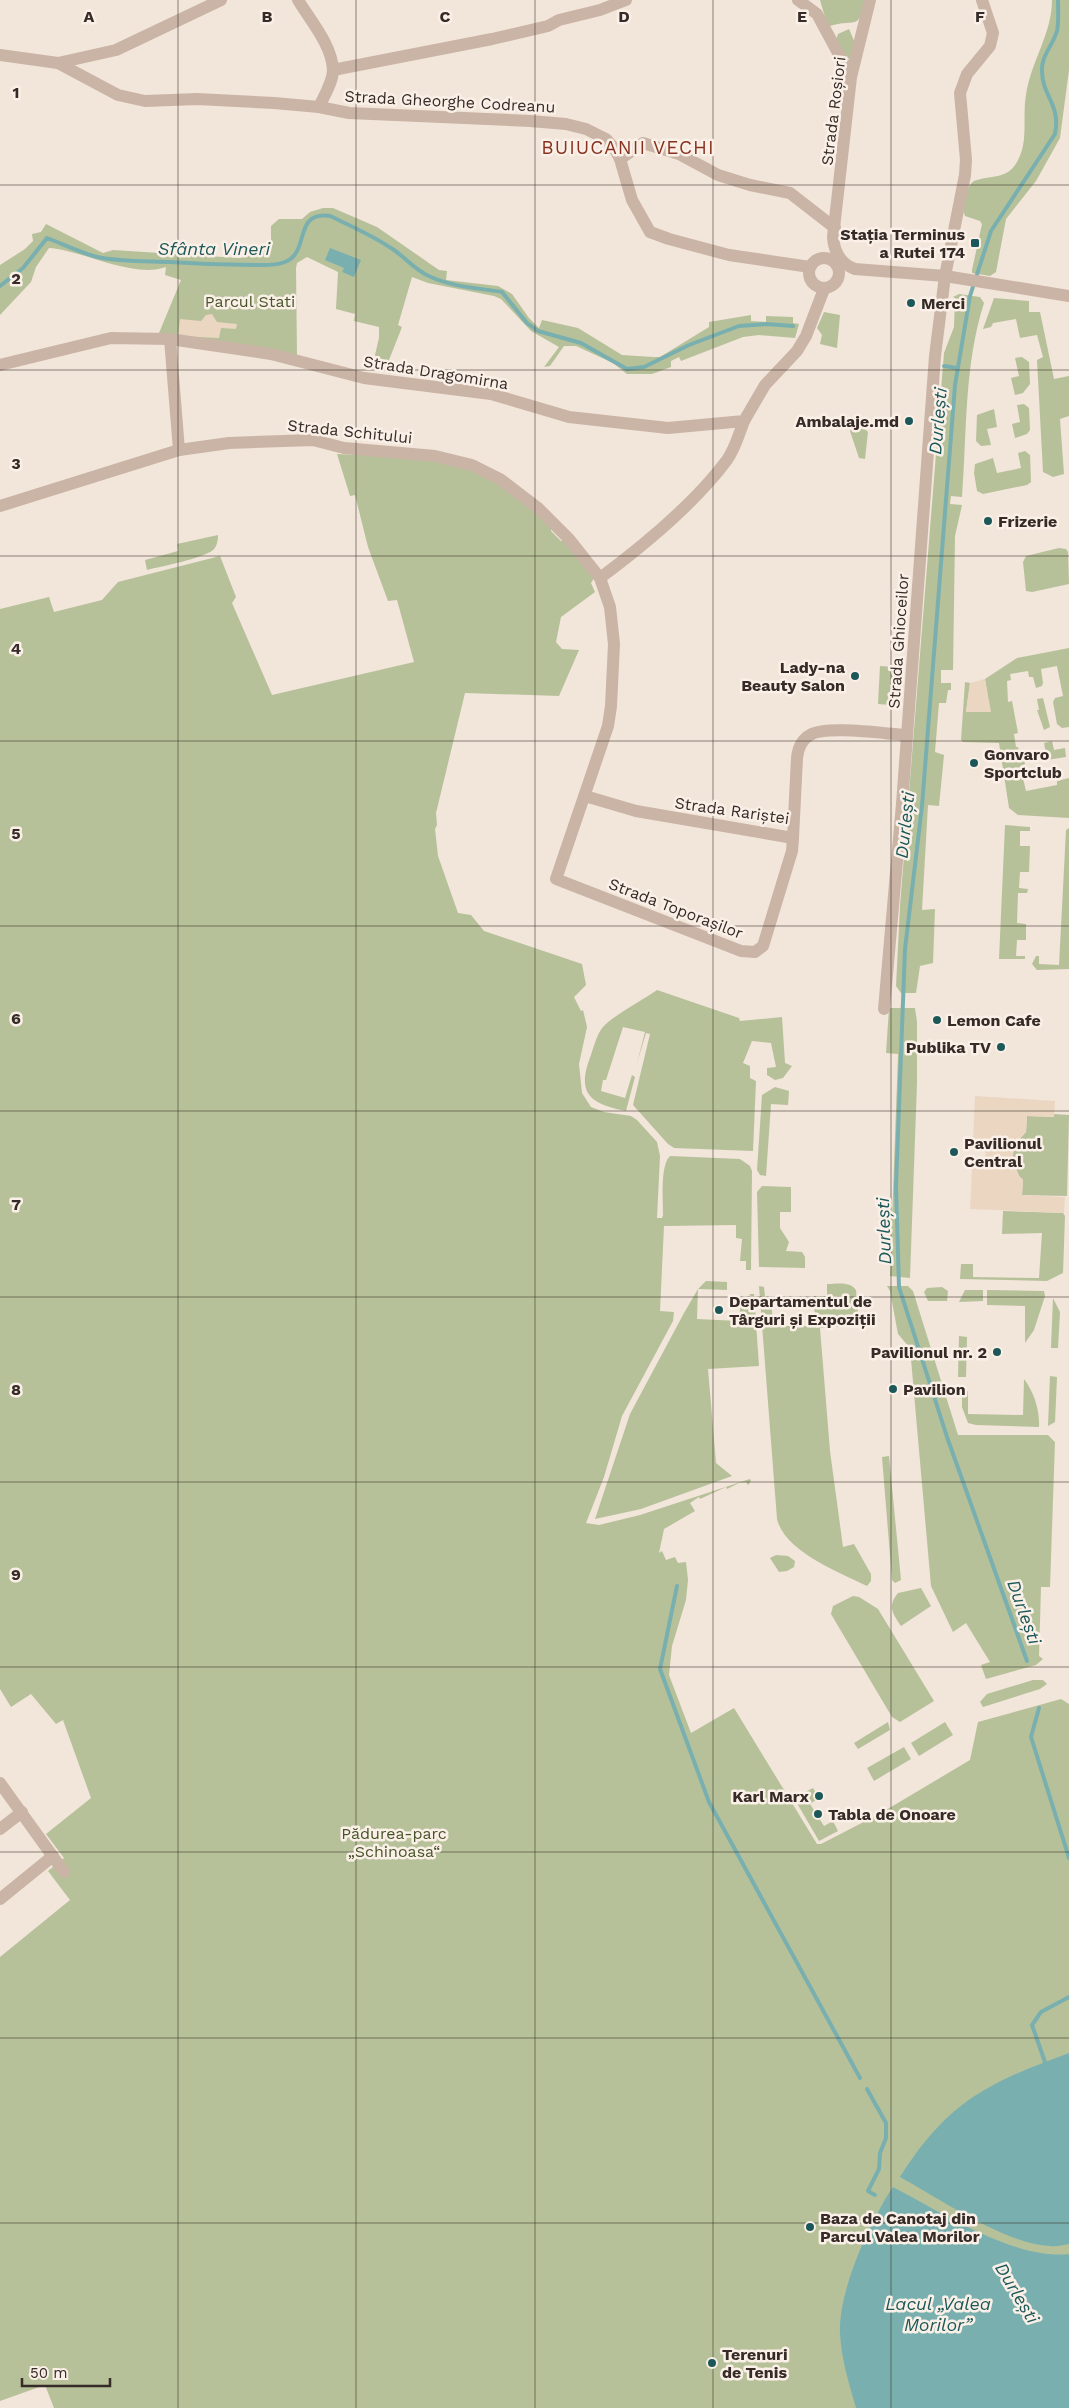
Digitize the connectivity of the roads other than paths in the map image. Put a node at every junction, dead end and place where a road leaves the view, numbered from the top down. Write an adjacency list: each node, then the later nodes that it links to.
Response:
1 (222, 0): 8 (street)
2 (298, 0): 9 (street)
3 (626, 0): 9 (street)
4 (798, 0): 10 (street)
5 (870, 0): 10 (street, Strada Roșiori)
6 (982, 0): 17 (street, Strada Ghioceilor)
7 (0, 55): 8 (street, Strada Gheorghe Codreanu)
8 (58, 63): 11 (street, Strada Gheorghe Codreanu)
9 (333, 70): 11 (street)
10 (851, 77): 13 (street, Strada Roșiori)
11 (319, 107): 12 (street, Strada Gheorghe Codreanu)
12 (620, 159): 13 (street); 15 (street, Strada Gheorghe Codreanu)
13 (834, 233): 14 (street, Strada Roșiori); 15 (street)
14 (836, 257): 15 (street); 16 (street); 18 (street)
15 (814, 263): 19 (street)
16 (868, 271): 17 (street); 18 (street)
17 (951, 278): 20 (street); 27 (street, Strada Ghioceilor)
18 (838, 281): 19 (street)
19 (824, 289): 23 (street)
20 (1066, 293)
21 (170, 339): 22 (street, Strada Dragomirna); 23 (street, Strada Dragomirna); 24 (street)
22 (0, 365)
23 (744, 421): 26 (street)
24 (179, 450): 25 (street, Strada Schitului); 26 (street, Strada Schitului)
25 (0, 506)
26 (600, 578): 28 (street)
27 (907, 735): 29 (street, Strada Rariștei); 30 (street, Strada Ghioceilor)
28 (585, 796): 29 (street, Strada Rariștei); 29 (street, Strada Toporașilor)
29 (793, 838)
30 (884, 1008)
31 (0, 1783): 32 (street)
32 (22, 1812): 33 (street); 34 (street)
33 (0, 1829)
34 (53, 1856): 35 (street); 36 (street)
35 (64, 1872)
36 (0, 1899)

